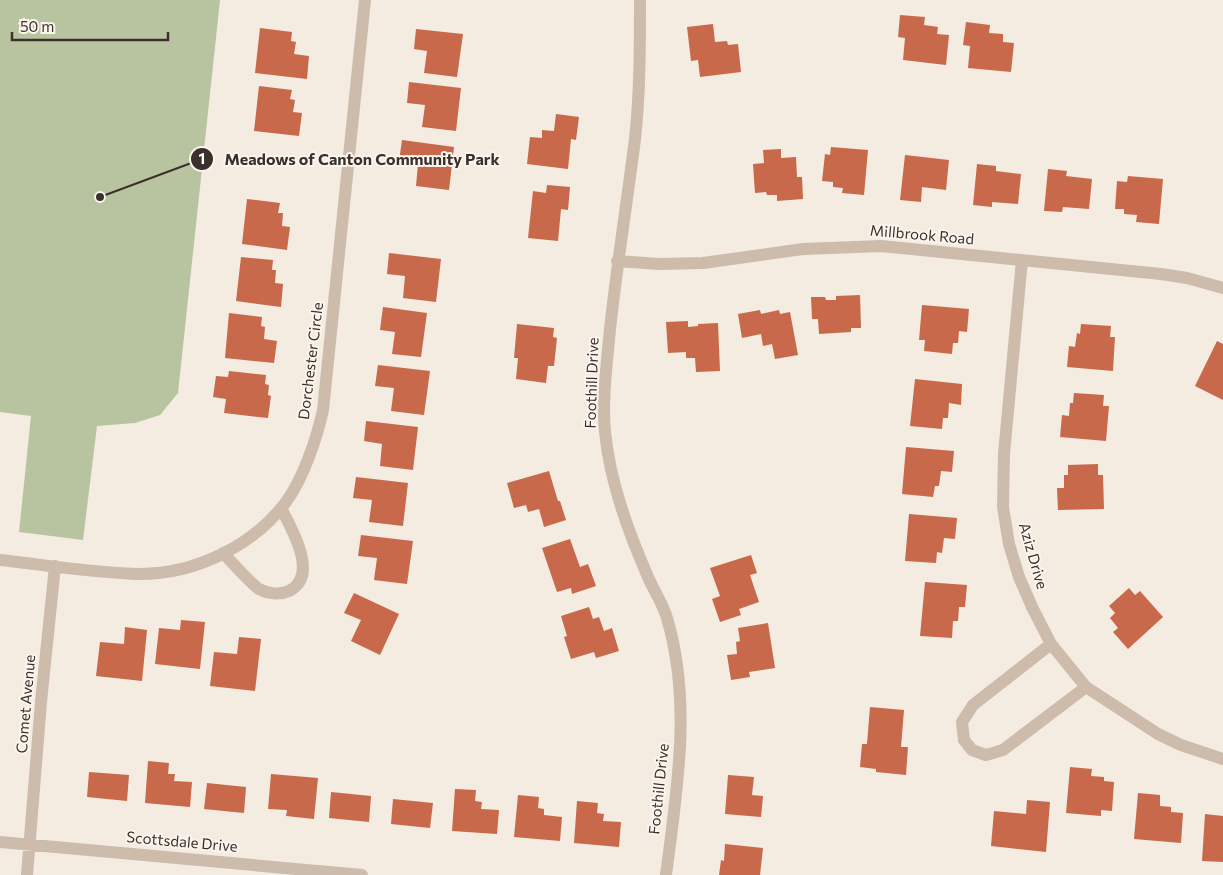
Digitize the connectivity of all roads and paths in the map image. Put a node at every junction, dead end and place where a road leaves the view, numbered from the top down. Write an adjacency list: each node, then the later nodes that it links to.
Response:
1 (365, 0): 6 (street, Dorchester Circle)
2 (640, 0): 4 (street, Foothill Drive)
3 (1022, 260): 4 (street, Millbrook Road); 5 (street, Millbrook Road); 10 (street, Aziz Drive)
4 (618, 261): 18 (street, Foothill Drive)
5 (1223, 288)
6 (281, 508): 7 (street, Dorchester Circle); 7 (street)
7 (223, 553): 9 (street, Dorchester Circle)
8 (0, 560): 9 (street, Dorchester Circle)
9 (55, 566): 14 (street, Comet Avenue)
10 (1051, 644): 11 (street, Aziz Drive); 11 (street)
11 (1086, 687): 12 (street, Aziz Drive)
12 (1223, 759)
13 (0, 842): 14 (street, Scottsdale Drive)
14 (30, 844): 15 (street, Scottsdale Drive); 16 (street, Comet Avenue)
15 (344, 874): 17 (street, Scottsdale Drive)
16 (27, 875)
17 (362, 875)
18 (666, 875)

